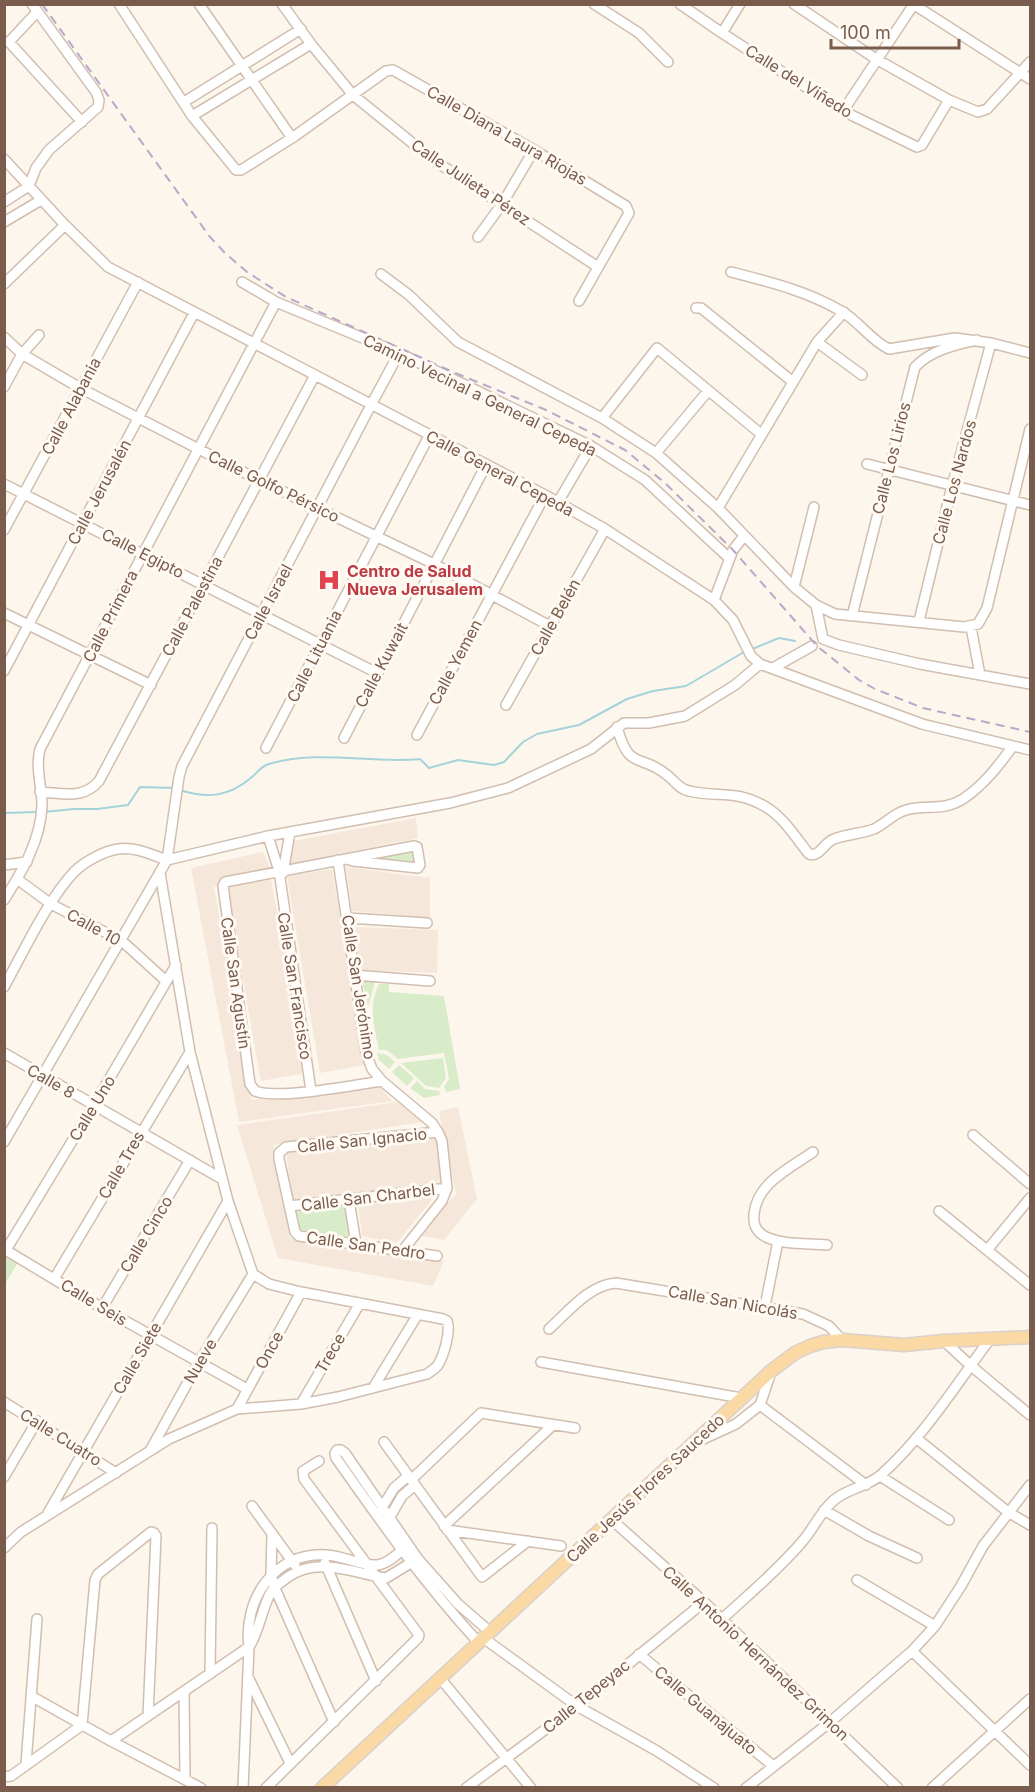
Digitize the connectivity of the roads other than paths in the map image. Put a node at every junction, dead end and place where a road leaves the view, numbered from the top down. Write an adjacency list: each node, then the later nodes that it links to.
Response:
1 (119, 4): 22 (street)
2 (199, 4): 16 (street)
3 (282, 4): 10 (street, Calle Julieta Pérez)
4 (680, 4): 11 (street, Calle del Viñedo)
5 (740, 4): 11 (street)
6 (794, 4): 13 (street)
7 (597, 5): 14 (street)
8 (914, 5): 13 (street); 17 (street)
9 (35, 8): 25 (street); 25 (street)
10 (300, 29): 12 (street, Calle Julieta Pérez); 16 (street)
11 (722, 33): 23 (street, Calle del Viñedo)
12 (311, 44): 19 (street); 20 (street, Calle Julieta Pérez)
13 (876, 59): 21 (street); 23 (street)
14 (668, 62)
15 (1030, 62): 17 (street)
16 (242, 66): 19 (street); 22 (street)
17 (1021, 74): 18 (street); 21 (street)
18 (1030, 79)
19 (251, 81): 24 (street); 26 (street)
20 (353, 95): 26 (street); 27 (street, Calle Diana Laura Riojas); 32 (street, Calle Julieta Pérez)
21 (949, 100): 23 (street, Calle del Viñedo)
22 (184, 102): 24 (street)
23 (843, 111)
24 (192, 116): 26 (street)
25 (82, 122): 29 (street)
26 (292, 138)
27 (534, 150): 32 (street); 36 (street, Calle Diana Laura Riojas)
28 (4, 159): 29 (street)
29 (28, 186): 30 (street); 31 (street)
30 (41, 200): 33 (street); 34 (street)
31 (4, 202)
32 (502, 204): 35 (street); 36 (street, Calle Julieta Pérez)
33 (4, 222)
34 (65, 225): 39 (street, Calle General Cepeda); 41 (street)
35 (478, 237)
36 (598, 267): 42 (street)
37 (731, 272): 45 (street)
38 (381, 274): 63 (street, Camino Vecinal a General Cepeda)
39 (138, 282): 46 (street, Calle General Cepeda); 60 (street, Calle Alabania)
40 (242, 282): 43 (street, Camino Vecinal a General Cepeda)
41 (4, 284)
42 (579, 301)
43 (276, 302): 51 (street, Calle Primera); 53 (street, Camino Vecinal a General Cepeda)
44 (696, 308): 58 (street)
45 (844, 312): 49 (street); 50 (street)
46 (195, 313): 51 (street, Calle General Cepeda); 64 (street, Calle Jerusalén)
47 (39, 335): 55 (street)
48 (4, 337): 55 (street, Calle Golfo Pérsico)
49 (977, 340): 52 (street); 73 (street, Calle Los Lirios)
50 (817, 342): 57 (street); 58 (street)
51 (255, 343): 56 (street, Calle General Cepeda); 69 (street, Calle Primera)
52 (991, 343): 54 (street); 76 (street, Calle Los Nardos)
53 (399, 353): 62 (street, Calle Israel); 68 (street, Camino Vecinal a General Cepeda)
54 (1030, 353)
55 (22, 354): 59 (street); 60 (street, Calle Golfo Pérsico)
56 (315, 375): 62 (street, Calle General Cepeda); 74 (street, Calle Palestina)
57 (862, 375)
58 (793, 382): 66 (street)
59 (4, 387)
60 (80, 388): 64 (street, Calle Golfo Pérsico); 77 (street, Calle Alabania)
61 (708, 392): 63 (street); 66 (street); 70 (street)
62 (370, 405): 67 (street, Calle General Cepeda); 82 (street, Calle Israel)
63 (602, 418): 70 (street, Camino Vecinal a General Cepeda)
64 (138, 419): 69 (street, Calle Golfo Pérsico); 85 (street, Calle Jerusalén)
65 (1030, 429): 79 (street)
66 (761, 434): 84 (street)
67 (429, 436): 72 (street, Calle General Cepeda); 88 (street, Calle Lituania)
68 (591, 446): 80 (street); 91 (street, Camino Vecinal a General Cepeda)
69 (198, 449): 74 (street, Calle Golfo Pérsico); 90 (street, Calle Primera)
70 (656, 453): 84 (street, Camino Vecinal a General Cepeda)
71 (867, 464): 73 (street)
72 (486, 465): 78 (street, Calle General Cepeda); 92 (street, Calle Kuwait)
73 (888, 470): 76 (street); 100 (street, Calle Los Lirios)
74 (260, 480): 82 (street, Calle Golfo Pérsico); 93 (street, Calle Palestina)
75 (4, 484): 77 (street, Calle Egipto)
76 (952, 486): 79 (street); 101 (street, Calle Los Nardos)
77 (24, 494): 85 (street, Calle Egipto); 87 (street, Calle Alabania)
78 (544, 495): 80 (street, Calle General Cepeda); 95 (street, Calle Yemen)
79 (1012, 501): 81 (street); 104 (street)
80 (558, 502): 86 (street, Calle General Cepeda)
81 (1030, 506)
82 (318, 507): 88 (street, Calle Golfo Pérsico); 99 (street, Calle Israel)
83 (814, 507): 94 (street)
84 (718, 508): 89 (street, Camino Vecinal a General Cepeda)
85 (82, 522): 90 (street, Calle Egipto); 102 (street, Calle Jerusalén)
86 (605, 529): 96 (street, Calle General Cepeda); 103 (street, Calle Belén)
87 (4, 530)
88 (376, 536): 92 (street, Calle Golfo Pérsico); 106 (street, Calle Lituania)
89 (744, 536): 91 (street); 94 (street, Camino Vecinal a General Cepeda)
90 (143, 553): 93 (street, Calle Egipto); 107 (street, Calle Primera)
91 (729, 558): 96 (street)
92 (434, 564): 95 (street, Calle Golfo Pérsico); 111 (street, Calle Kuwait)
93 (204, 584): 99 (street, Calle Egipto); 114 (street, Calle Palestina)
94 (794, 587): 97 (street, Camino Vecinal a General Cepeda)
95 (490, 595): 103 (street, Calle Golfo Pérsico); 117 (street, Calle Yemen)
96 (714, 600): 108 (street, Calle General Cepeda)
97 (816, 605): 100 (street, Camino Vecinal a General Cepeda); 105 (street)
98 (4, 613): 102 (street)
99 (262, 613): 106 (street, Calle Egipto); 126 (street, Calle Israel)
100 (852, 616): 101 (street, Camino Vecinal a General Cepeda)
101 (919, 621): 104 (street, Camino Vecinal a General Cepeda)
102 (28, 626): 107 (street); 110 (street, Calle Jerusalén)
103 (550, 626): 115 (street, Calle Belén)
104 (971, 627): 112 (street)
105 (817, 642): 109 (street); 112 (street)
106 (320, 643): 111 (street, Calle Egipto); 120 (street, Calle Lituania)
107 (90, 655): 114 (street); 122 (street, Calle Primera)
108 (760, 664): 109 (street, Calle General Cepeda); 116 (street)
109 (773, 668): 119 (street, Calle General Cepeda)
110 (4, 671)
111 (377, 673): 118 (street, Calle Kuwait)
112 (980, 675): 113 (street)
113 (1030, 684)
114 (151, 685): 122 (street, Calle Palestina)
115 (506, 705)
116 (617, 727): 119 (street); 123 (street)
117 (417, 735)
118 (344, 738)
119 (1013, 746): 121 (street)
120 (266, 748)
121 (1030, 750)
122 (40, 792): 127 (street, Calle Primera)
123 (290, 832): 124 (street); 130 (street, Calle San Francisco)
124 (268, 836): 126 (street); 130 (street, Calle San Francisco)
125 (342, 859): 125 (street); 130 (street); 134 (street, Calle San Jerónimo)
126 (167, 860): 129 (street, Calle Israel); 133 (street)
127 (27, 862): 128 (street); 131 (street, Calle Primera)
128 (4, 865)
129 (160, 873): 136 (street, Calle Israel); 137 (street)
130 (281, 874): 146 (street, Calle San Francisco); 146 (street, Calle San Agustín)
131 (17, 879): 132 (street, Calle Primera); 133 (street, Calle 10)
132 (4, 900)
133 (51, 904): 136 (street, Calle 10); 141 (street)
134 (348, 918): 135 (street); 138 (street, Calle San Jerónimo)
135 (427, 923)
136 (122, 941): 139 (street, Calle 10); 144 (street, Calle Israel)
137 (176, 964): 139 (street, Calle Uno); 142 (street)
138 (354, 975): 140 (street); 145 (street, Calle San Jerónimo)
139 (166, 981): 147 (street, Calle Uno)
140 (430, 981)
141 (4, 987)
142 (190, 1052): 148 (street, Calle Tres); 154 (street)
143 (4, 1053): 144 (street, Calle 8)
144 (42, 1076): 147 (street, Calle 8); 151 (street, Calle Israel)
145 (382, 1081): 146 (street); 149 (street, Calle San Jerónimo)
146 (311, 1091)
147 (94, 1106): 148 (street, Calle 8); 166 (street, Calle Uno)
148 (141, 1131): 153 (street, Calle 8); 170 (street, Calle Tres)
149 (438, 1132): 156 (street); 160 (street, Calle San Ignacio)
150 (973, 1135): 155 (street)
151 (4, 1142)
152 (813, 1152): 162 (street)
153 (190, 1160): 154 (street, Calle 8); 175 (street, Calle Cinco)
154 (222, 1179): 159 (street)
155 (1030, 1184)
156 (447, 1188): 158 (street, Calle San Charbel); 167 (street)
157 (1030, 1198): 165 (street)
158 (349, 1200): 160 (street, Calle San Charbel); 163 (street)
159 (228, 1201): 169 (street); 178 (street, Calle Siete)
160 (289, 1206): 163 (street, Calle San Pedro)
161 (939, 1211): 165 (street)
162 (778, 1241): 164 (street); 174 (street)
163 (356, 1244): 167 (street, Calle San Pedro)
164 (827, 1245)
165 (988, 1249): 171 (street)
166 (5, 1250): 170 (street, Calle Seis)
167 (403, 1250): 168 (street, Calle San Pedro)
168 (436, 1256)
169 (253, 1274): 172 (street); 183 (street, Nueve)
170 (54, 1279): 175 (street, Calle Seis)
171 (1030, 1285)
172 (301, 1292): 173 (street); 188 (street, Once)
173 (360, 1303): 176 (street); 191 (street, Trece)
174 (765, 1306): 177 (street, Calle San Nicolás); 181 (street, Calle San Nicolás)
175 (102, 1308): 178 (street, Calle Seis)
176 (418, 1314): 187 (street); 187 (street)
177 (549, 1329)
178 (150, 1335): 183 (street, Calle Seis); 202 (street, Calle Siete)
179 (1030, 1337): 180 (main road, Calle Jesús Flores Saucedo)
180 (990, 1339): 182 (main road, Calle Jesús Flores Saucedo); 185 (street)
181 (842, 1340): 182 (main road, Calle Jesús Flores Saucedo); 186 (main road, Calle Jesús Flores Saucedo)
182 (944, 1341): 185 (street)
183 (199, 1362): 188 (street, Calle Seis); 201 (street, Nueve)
184 (541, 1362): 189 (street)
185 (970, 1365): 194 (street); 198 (street)
186 (771, 1371): 189 (main road, Calle Jesús Flores Saucedo); 192 (street)
187 (374, 1388): 191 (street)
188 (247, 1389): 193 (street, Once)
189 (741, 1398): 200 (main road, Calle Jesús Flores Saucedo)
190 (4, 1402): 195 (street, Calle Cuatro)
191 (301, 1404): 193 (street)
192 (760, 1405): 200 (street); 208 (street)
193 (237, 1409): 201 (street)
194 (1030, 1415)
195 (37, 1421): 202 (street, Calle Cuatro); 206 (street)
196 (553, 1425): 197 (street); 207 (street); 221 (street)
197 (575, 1428)
198 (916, 1438): 205 (street); 213 (street)
199 (384, 1442): 207 (street)
200 (691, 1444): 216 (main road, Calle Jesús Flores Saucedo)
201 (151, 1450): 204 (street)
202 (83, 1451): 204 (street, Calle Cuatro); 214 (street, Calle Siete)
203 (319, 1461): 231 (street)
204 (116, 1473): 214 (street)
205 (880, 1476): 208 (street); 217 (street)
206 (4, 1477)
207 (411, 1481): 211 (street); 218 (street); 221 (street)
208 (866, 1485): 212 (street)
209 (1030, 1485): 213 (street)
210 (252, 1506): 222 (street)
211 (382, 1507): 215 (street); 215 (street); 218 (street)
212 (824, 1510): 228 (street); 240 (street)
213 (1008, 1512): 219 (street); 241 (street)
214 (47, 1515): 225 (street)
215 (377, 1516): 218 (street)
216 (612, 1520): 238 (street, Calle Antonio Hernández Grimon); 242 (main road, Calle Jesús Flores Saucedo)
217 (949, 1520)
218 (387, 1522): 226 (street)
219 (1030, 1525)
220 (212, 1528): 246 (street)
221 (445, 1528): 223 (street); 223 (street)
222 (272, 1534): 229 (street); 234 (street)
223 (528, 1541): 224 (street)
224 (561, 1546)
225 (4, 1548)
226 (404, 1548): 230 (street); 231 (street)
227 (324, 1554): 229 (street); 231 (street); 232 (street)
228 (917, 1558)
229 (293, 1560): 233 (street); 234 (street)
230 (414, 1561): 235 (street); 242 (street); 242 (street)
231 (366, 1563): 235 (street)
232 (325, 1566): 233 (street); 235 (street); 249 (street)
233 (298, 1570): 237 (street)
234 (271, 1574): 237 (street); 243 (street)
235 (377, 1576): 249 (street)
236 (857, 1580): 241 (street)
237 (274, 1587): 243 (street); 255 (street)
238 (704, 1602): 240 (street, Calle Antonio Hernández Grimon); 245 (street, Calle Tepeyac)
239 (37, 1619): 251 (street)
240 (722, 1619): 256 (street, Calle Antonio Hernández Grimon)
241 (935, 1626): 244 (street)
242 (483, 1637): 248 (main road, Calle Jesús Flores Saucedo); 253 (street)
243 (249, 1647): 246 (street); 247 (street)
244 (912, 1651): 256 (street); 258 (street)
245 (639, 1654): 253 (street, Calle Tepeyac); 263 (street, Calle Guanajuato)
246 (210, 1674): 250 (street)
247 (248, 1677): 261 (street); 268 (street)
248 (440, 1678): 260 (street); 270 (main road, Calle Jesús Flores Saucedo)
249 (376, 1681): 255 (street)
250 (184, 1692): 254 (street); 266 (street)
251 (31, 1696): 257 (street); 262 (street)
252 (1030, 1699): 258 (street)
253 (577, 1706): 260 (street, Calle Tepeyac); 273 (street)
254 (148, 1716): 257 (street); 259 (street)
255 (333, 1722): 261 (street)
256 (829, 1723): 263 (street); 275 (street, Calle Antonio Hernández Grimon)
257 (82, 1725): 259 (street); 262 (street)
258 (993, 1731): 264 (street); 276 (street)
259 (111, 1741): 266 (street)
260 (507, 1758): 271 (street, Calle Tepeyac); 272 (street)
261 (290, 1763): 269 (street)
262 (26, 1764): 265 (street)
263 (772, 1765): 274 (street)
264 (1030, 1765)
265 (4, 1777)
266 (185, 1778): 267 (street)
267 (201, 1788)
268 (243, 1788)
269 (266, 1788)
270 (322, 1788)
271 (466, 1788)
272 (531, 1788)
273 (714, 1788)
274 (746, 1788)
275 (898, 1788)
276 (932, 1788)

